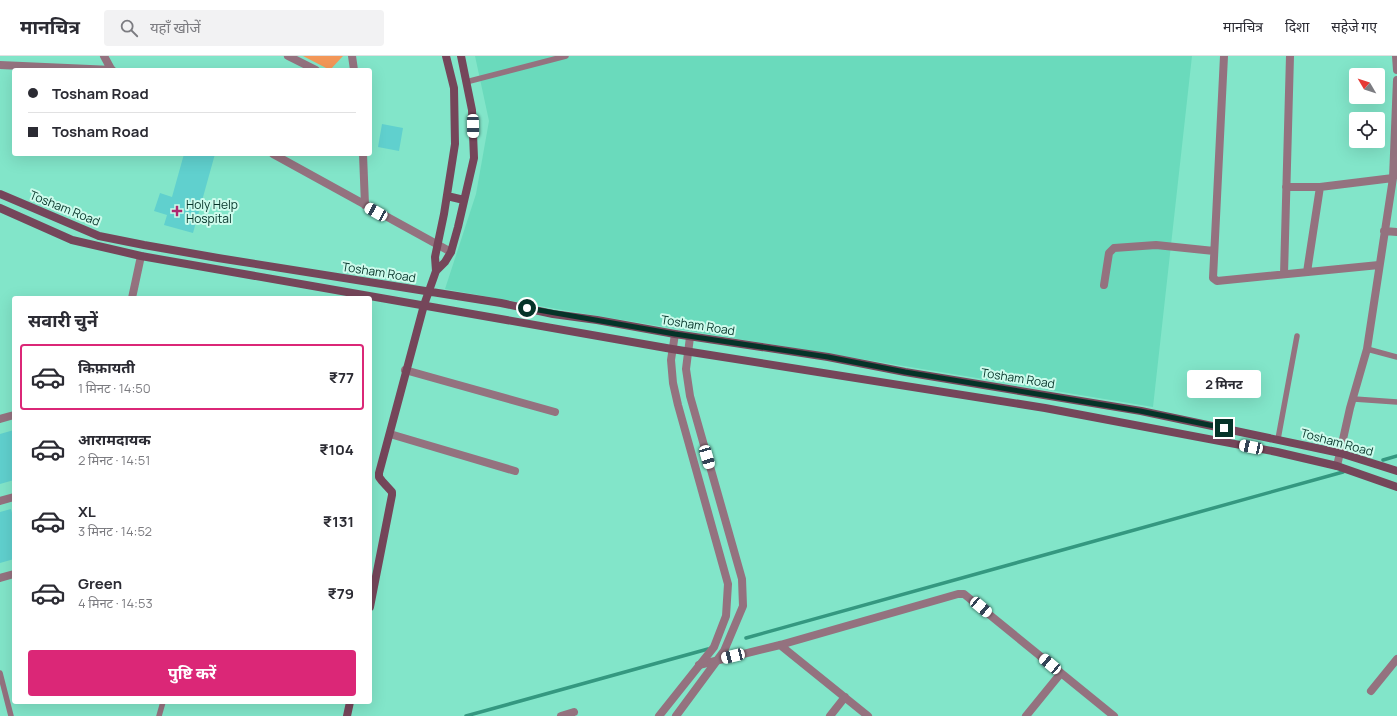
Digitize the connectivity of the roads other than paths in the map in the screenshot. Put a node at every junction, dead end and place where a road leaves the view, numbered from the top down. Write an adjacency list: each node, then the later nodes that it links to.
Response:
1 (104, 56): 13 (street)
2 (288, 56): 14 (street)
3 (352, 56): 15 (street)
4 (446, 56): 25 (main road)
5 (461, 56): 18 (main road)
6 (566, 56): 10 (lane)
7 (1224, 56): 32 (street)
8 (1290, 56): 22 (street)
9 (1396, 56): 16 (street)
10 (555, 58): 18 (lane)
11 (0, 65): 12 (street)
12 (67, 68)
13 (111, 68)
14 (312, 68)
15 (354, 68)
16 (1397, 70)
17 (1397, 80): 21 (street)
18 (466, 82): 26 (main road)
19 (277, 156): 27 (street)
20 (363, 156): 27 (street)
21 (1393, 178): 23 (street); 29 (street)
22 (1286, 187): 23 (street); 38 (street)
23 (1320, 187): 37 (street)
24 (0, 194): 40 (main road, Tosham Road)
25 (447, 196): 26 (main road); 31 (main road)
26 (464, 200): 33 (main road)
27 (365, 205): 31 (street)
28 (0, 208): 34 (main road, Tosham Road)
29 (1384, 231): 30 (street); 35 (street)
30 (1397, 232)
31 (436, 245): 33 (street); 36 (main road)
32 (1214, 251): 38 (street); 39 (street)
33 (451, 252): 36 (main road)
34 (141, 256): 41 (street); 42 (main road, Tosham Road)
35 (1379, 266): 37 (street); 47 (street)
36 (436, 271): 40 (main road)
37 (1307, 272): 38 (street)
38 (1284, 274)
39 (1104, 285)
40 (428, 292): 42 (main road); 43 (main road, Tosham Road)
41 (132, 296)
42 (424, 305): 46 (main road, Tosham Road); 50 (main road)
43 (675, 334): 45 (main road, Tosham Road); 46 (street)
44 (1297, 336): 57 (lane)
45 (690, 337): 48 (street); 57 (main road, Tosham Road)
46 (672, 349): 48 (main road, Tosham Road); 71 (street)
47 (1367, 349): 49 (lane); 51 (street)
48 (688, 350): 59 (main road, Tosham Road); 70 (street)
49 (1397, 357)
50 (405, 370): 53 (street); 56 (main road)
51 (1354, 399): 52 (lane); 58 (street)
52 (1397, 402)
53 (556, 412)
54 (12, 416): 55 (street)
55 (0, 419)
56 (390, 434): 60 (street); 67 (main road)
57 (1278, 440): 58 (main road, Tosham Road)
58 (1340, 453): 59 (street); 61 (main road, Tosham Road)
59 (1337, 466): 62 (main road, Tosham Road)
60 (515, 471)
61 (1397, 471)
62 (1397, 487)
63 (12, 498): 64 (street)
64 (0, 501)
65 (12, 575): 66 (street)
66 (0, 578)
67 (372, 597)
68 (780, 645): 70 (street); 73 (street); 75 (street)
69 (1397, 659): 74 (street)
70 (718, 660): 71 (street); 84 (street)
71 (700, 665): 83 (street)
72 (0, 673): 79 (lane)
73 (1061, 673): 87 (street); 88 (street)
74 (1371, 691)
75 (845, 697): 85 (street); 86 (street)
76 (162, 704): 80 (lane)
77 (349, 704): 81 (main road)
78 (574, 712): 82 (street)
79 (11, 716)
80 (159, 716)
81 (346, 716)
82 (561, 716)
83 (659, 716)
84 (676, 716)
85 (830, 716)
86 (868, 716)
87 (1026, 716)
88 (1114, 716)

